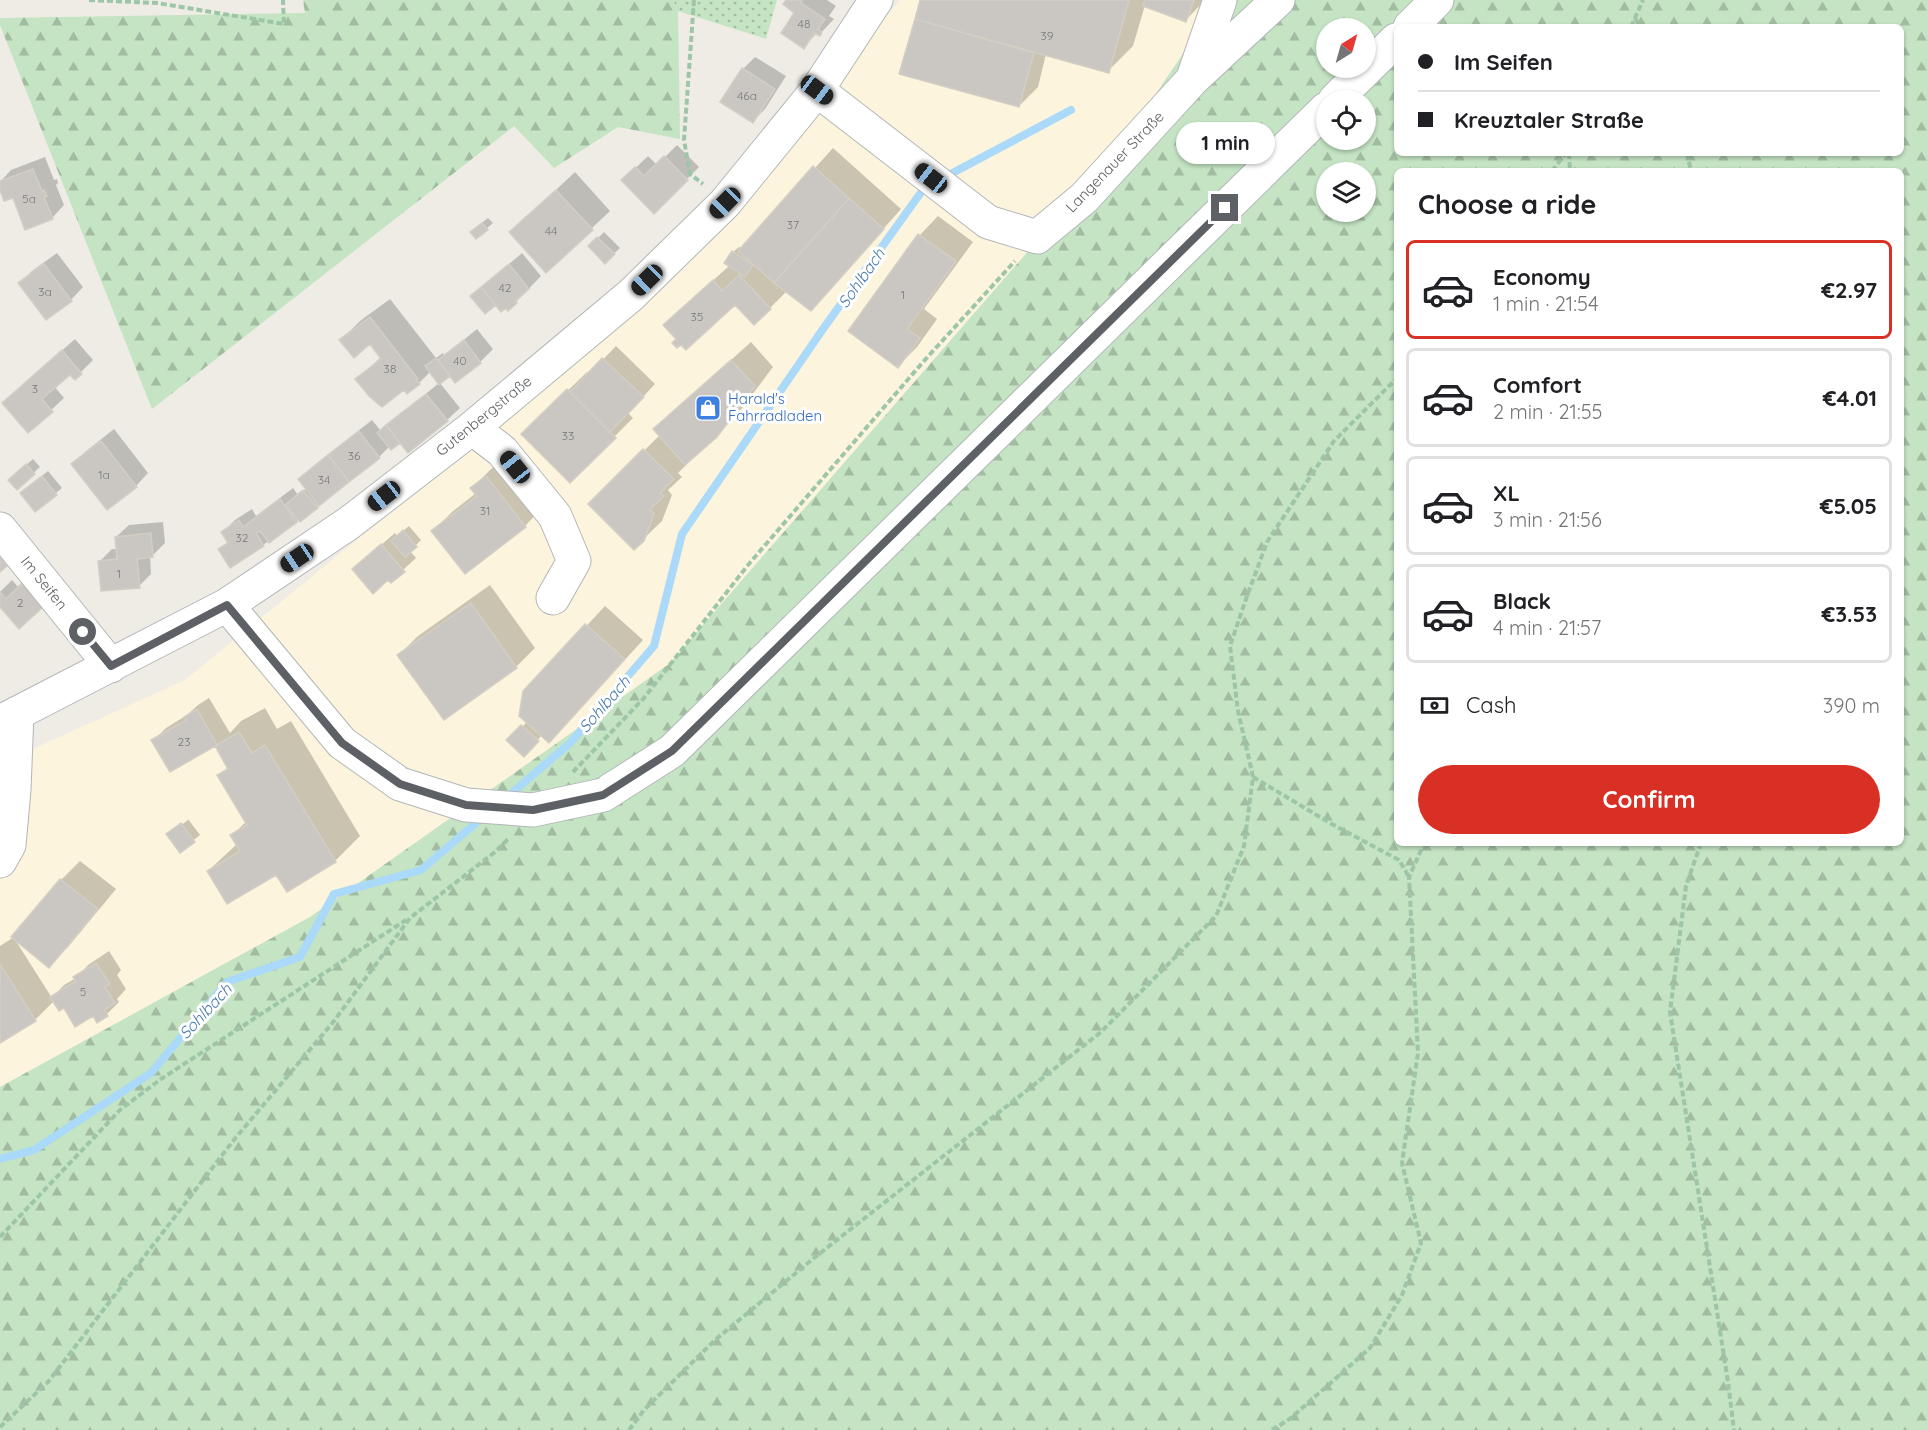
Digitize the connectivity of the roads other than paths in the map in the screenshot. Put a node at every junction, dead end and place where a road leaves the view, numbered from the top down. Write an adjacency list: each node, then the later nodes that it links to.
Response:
1 (876, 0): 8 (street, Gutenbergstraße)
2 (1220, 0): 7 (street)
3 (1278, 0): 7 (street, Langenauer Straße)
4 (1437, 0): 5 (street)
5 (1413, 24)
6 (1394, 42): 9 (street)
7 (1192, 80): 8 (street, Langenauer Straße)
8 (817, 90): 11 (street, Gutenbergstraße)
9 (1345, 90)
10 (1316, 119): 14 (street, bridge)
11 (472, 428): 13 (street); 14 (street, Gutenbergstraße)
12 (0, 529): 15 (street, Im Seifen)
13 (553, 598)
14 (227, 605): 15 (street, Gutenbergstraße)
15 (111, 666): 16 (street, Gutenbergstraße)
16 (8, 718): 17 (street)
17 (0, 861)

